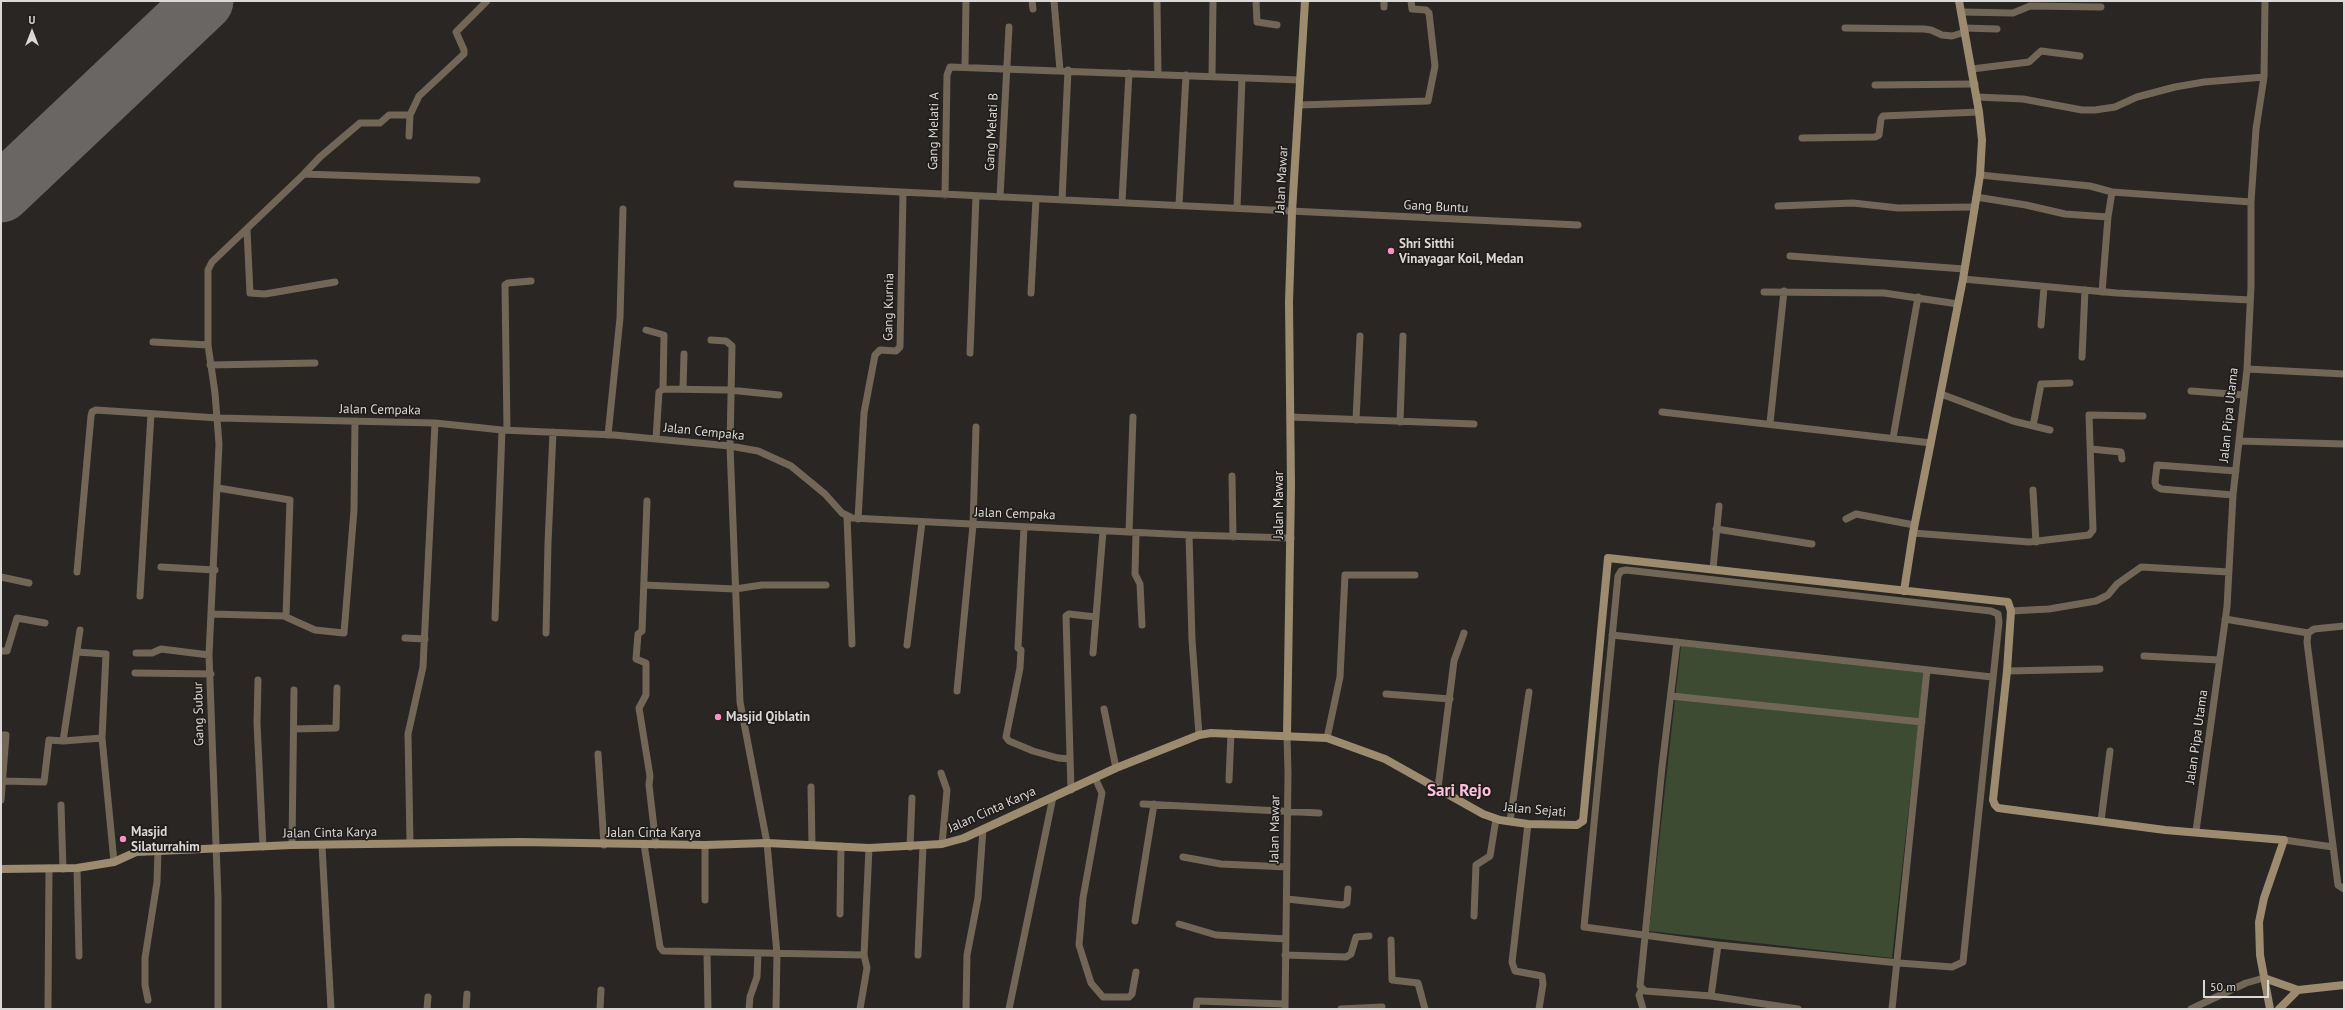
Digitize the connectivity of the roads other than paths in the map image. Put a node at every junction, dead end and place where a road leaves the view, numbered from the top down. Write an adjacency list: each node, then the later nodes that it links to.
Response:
1 (487, 1): 38 (street)
2 (966, 1): 21 (street)
3 (1032, 1): 13 (street)
4 (1054, 1): 24 (street)
5 (1157, 1): 27 (street)
6 (1213, 1): 29 (street)
7 (1256, 1): 15 (street)
8 (1305, 1): 32 (street, Jalan Mawar)
9 (1411, 1): 36 (street)
10 (1959, 1): 14 (street)
11 (2265, 1): 31 (street, Jalan Pipa Utama)
12 (2101, 7): 14 (street)
13 (1033, 9)
14 (1961, 12): 19 (street)
15 (1277, 25)
16 (1009, 27): 22 (street, Gang Melati B)
17 (1845, 28): 19 (street)
18 (1997, 29): 19 (street)
19 (1965, 30): 23 (street)
20 (2080, 56): 23 (street)
21 (965, 66): 22 (street); 47 (street, Gang Melati A)
22 (1008, 68): 24 (street); 49 (street, Gang Melati B)
23 (1972, 69): 33 (street)
24 (1060, 70): 25 (street)
25 (1068, 70): 26 (street); 52 (street)
26 (1128, 73): 27 (street); 53 (street)
27 (1158, 74): 28 (street)
28 (1186, 75): 29 (street); 55 (street)
29 (1212, 76): 30 (street)
30 (1242, 78): 32 (street); 58 (street)
31 (2264, 78): 35 (street); 54 (street, Jalan Pipa Utama)
32 (1300, 80): 36 (street, Jalan Mawar)
33 (1975, 84): 34 (street); 35 (street)
34 (1875, 85)
35 (1977, 97): 37 (street)
36 (1299, 105): 60 (street, Jalan Mawar)
37 (1979, 112): 40 (street); 42 (street)
38 (410, 115): 39 (street); 41 (street, Gang Subur)
39 (410, 136)
40 (1802, 138)
41 (304, 174): 43 (street); 63 (street, Gang Subur)
42 (1980, 175): 45 (street); 51 (street)
43 (477, 180)
44 (737, 184): 46 (street, Gang Buntu)
45 (2112, 192): 54 (street); 61 (street)
46 (903, 193): 47 (street, Gang Buntu); 134 (street, Gang Kurnia)
47 (946, 195): 48 (street, Gang Buntu)
48 (976, 196): 49 (street, Gang Buntu); 85 (street)
49 (1000, 197): 50 (street, Gang Buntu)
50 (1036, 198): 52 (street, Gang Buntu); 74 (street)
51 (1976, 198): 57 (street); 61 (street)
52 (1062, 200): 53 (street, Gang Buntu)
53 (1122, 202): 55 (street, Gang Buntu)
54 (2251, 202): 76 (street, Jalan Pipa Utama)
55 (1179, 205): 58 (street, Gang Buntu)
56 (1778, 206): 57 (street)
57 (1975, 207): 65 (street)
58 (1237, 208): 60 (street, Gang Buntu)
59 (622, 209): 117 (street)
60 (1292, 212): 62 (street, Gang Buntu); 104 (street, Jalan Mawar)
61 (2108, 217): 73 (street)
62 (1578, 225)
63 (247, 230): 68 (street); 84 (street, Gang Subur)
64 (1790, 256): 65 (street)
65 (1964, 268): 66 (street)
66 (1963, 279): 69 (street); 77 (street)
67 (531, 281): 114 (street)
68 (335, 282)
69 (2044, 287): 70 (street); 78 (street)
70 (2085, 290): 73 (street); 87 (street)
71 (1784, 291): 72 (street); 75 (street); 110 (street)
72 (1764, 292)
73 (2102, 292): 76 (street)
74 (1031, 293)
75 (1918, 297): 77 (street); 118 (street)
76 (2250, 300): 90 (street, Jalan Pipa Utama)
77 (1958, 304): 97 (street)
78 (2041, 325)
79 (646, 330): 94 (street)
80 (1360, 336): 106 (street)
81 (1403, 336): 108 (street)
82 (712, 340): 95 (street)
83 (153, 342): 84 (street)
84 (208, 345): 89 (street, Gang Subur)
85 (970, 353)
86 (684, 354): 93 (street)
87 (2082, 357)
88 (315, 363): 89 (street)
89 (210, 365): 105 (street, Gang Subur)
90 (2247, 369): 91 (street); 99 (street, Jalan Pipa Utama)
91 (2344, 374)
92 (2070, 383): 112 (street)
93 (683, 388): 94 (street); 95 (street)
94 (663, 389): 119 (street)
95 (729, 390): 98 (street); 123 (street)
96 (2191, 391): 99 (street)
97 (1941, 394): 112 (street); 121 (street)
98 (779, 395)
99 (2244, 395): 120 (street, Jalan Pipa Utama)
100 (1662, 412): 110 (street)
101 (151, 414): 105 (street, Jalan Cempaka); 152 (street, Jalan Cempaka); 161 (street)
102 (2143, 416): 124 (street)
103 (1133, 417): 142 (street)
104 (1290, 417): 106 (street); 146 (street, Jalan Mawar)
105 (218, 418): 107 (street, Jalan Cempaka); 128 (street, Gang Subur)
106 (1356, 420): 108 (street)
107 (355, 421): 109 (street, Jalan Cempaka); 164 (street)
108 (1400, 422): 111 (street)
109 (435, 423): 114 (street, Jalan Cempaka); 177 (street)
110 (1770, 423): 118 (street)
111 (1474, 424)
112 (2033, 426): 115 (street)
113 (976, 427): 137 (street)
114 (505, 430): 116 (street, Jalan Cempaka); 166 (street)
115 (2050, 430)
116 (553, 432): 117 (street, Jalan Cempaka); 172 (street)
117 (608, 435): 119 (street, Jalan Cempaka)
118 (1893, 438): 121 (street)
119 (656, 439): 123 (street, Jalan Cempaka)
120 (2239, 440): 122 (street); 126 (street, Jalan Pipa Utama)
121 (1931, 443): 140 (street)
122 (2344, 444)
123 (730, 446): 133 (street, Jalan Cempaka); 159 (street)
124 (2091, 449): 125 (street); 147 (street)
125 (2122, 459)
126 (2236, 471): 130 (street, Jalan Pipa Utama); 130 (street)
127 (1232, 476): 145 (street)
128 (218, 488): 151 (street, Gang Subur); 164 (street)
129 (2032, 490): 147 (street)
130 (2233, 496): 153 (street, Jalan Pipa Utama)
131 (647, 500): 157 (street)
132 (1719, 506): 139 (street)
133 (847, 516): 134 (street, Jalan Cempaka); 179 (street)
134 (858, 519): 136 (street, Jalan Cempaka)
135 (1846, 519): 140 (street)
136 (922, 522): 137 (street, Jalan Cempaka); 180 (street)
137 (973, 525): 138 (street, Jalan Cempaka); 197 (street)
138 (1024, 527): 141 (street, Jalan Cempaka); 214 (street)
139 (1716, 529): 148 (street); 150 (street)
140 (1914, 529): 147 (street); 160 (street)
141 (1103, 530): 142 (street, Jalan Cempaka); 165 (street)
142 (1128, 532): 143 (street, Jalan Cempaka)
143 (1136, 533): 144 (street, Jalan Cempaka); 169 (street)
144 (1189, 536): 145 (street, Jalan Cempaka); 207 (street)
145 (1233, 537): 146 (street, Jalan Cempaka)
146 (1291, 538): 208 (street, Jalan Mawar)
147 (2036, 542)
148 (1812, 544)
149 (161, 567): 151 (street)
150 (1713, 569): 160 (street); 234 (street, Jalan Sejati)
151 (215, 570): 163 (street, Gang Subur)
152 (77, 572)
153 (2229, 572): 162 (street); 167 (street, Jalan Pipa Utama)
154 (1415, 575): 210 (street)
155 (1, 577): 156 (street)
156 (29, 583)
157 (644, 585): 159 (street); 244 (street)
158 (826, 585): 159 (street)
159 (735, 589): 239 (street)
160 (1904, 591): 162 (street)
161 (140, 596)
162 (2011, 610): 190 (street)
163 (211, 614): 164 (street); 185 (street, Gang Subur)
164 (285, 616)
165 (1096, 617): 184 (street); 214 (street)
166 (495, 618)
167 (2225, 618): 174 (street); 187 (street, Jalan Pipa Utama)
168 (45, 623): 181 (street)
169 (1142, 626)
170 (2344, 626): 174 (street)
171 (80, 630): 182 (street)
172 (546, 633)
173 (1464, 633): 201 (street)
174 (2308, 633): 252 (street)
175 (1612, 635): 178 (street); 193 (street); 272 (street)
176 (405, 638): 177 (street)
177 (425, 639): 238 (street)
178 (1678, 642): 189 (street); 200 (street)
179 (852, 644)
180 (907, 645)
181 (1, 651)
182 (77, 652): 209 (street); 211 (street)
183 (136, 653): 185 (street)
184 (1093, 653)
185 (209, 655): 192 (street, Gang Subur)
186 (2144, 656): 187 (street)
187 (2219, 660): 236 (street, Jalan Pipa Utama)
188 (2100, 669): 190 (street)
189 (1927, 670): 193 (street); 203 (street)
190 (2007, 671): 233 (street)
191 (135, 673): 192 (street)
192 (210, 674): 253 (street, Gang Subur)
193 (1992, 678): 283 (street)
194 (258, 680): 250 (street)
195 (337, 688): 204 (street)
196 (294, 690): 204 (street)
197 (956, 691)
198 (1529, 692): 232 (street)
199 (1386, 694): 201 (street)
200 (1671, 696): 203 (street); 272 (street)
201 (1450, 699): 221 (street)
202 (1104, 709): 215 (street)
203 (1922, 722): 283 (street)
204 (294, 729): 242 (street)
205 (1231, 733): 207 (street, Jalan Cinta Karya); 208 (street, Jalan Cinta Karya); 219 (street)
206 (1, 734): 218 (street)
207 (1199, 735): 215 (street, Jalan Cinta Karya)
208 (1287, 735): 210 (street, Jalan Sejati); 229 (street, Jalan Mawar)
209 (102, 738): 211 (street); 257 (street)
210 (1327, 738): 221 (street, Jalan Sejati)
211 (63, 741): 218 (street)
212 (2110, 751): 233 (street)
213 (598, 754): 243 (street)
214 (1070, 759): 222 (street)
215 (1116, 768): 217 (street, Jalan Cinta Karya)
216 (941, 773): 241 (street)
217 (1095, 778): 222 (street, Jalan Cinta Karya); 284 (street)
218 (3, 780): 225 (street)
219 (1229, 780)
220 (811, 787): 246 (street)
221 (1438, 788): 231 (street, Jalan Sejati)
222 (1071, 790): 223 (street, Jalan Cinta Karya)
223 (1052, 797): 235 (street, Jalan Cinta Karya); 308 (street)
224 (912, 798): 251 (street)
225 (1, 800)
226 (1143, 804): 227 (street)
227 (1154, 804): 229 (street); 269 (street)
228 (61, 805): 262 (street)
229 (1287, 812): 230 (street); 260 (street, Jalan Mawar)
230 (1319, 813)
231 (1496, 819): 232 (street, Jalan Sejati); 268 (street)
232 (1510, 821): 234 (street, Jalan Sejati)
233 (2101, 821): 236 (street)
234 (1528, 824): 312 (street)
235 (983, 829): 241 (street, Jalan Cinta Karya); 307 (street)
236 (2196, 831): 237 (street)
237 (2284, 840): 252 (street); 285 (street)
238 (410, 843): 243 (street, Jalan Cinta Karya); 247 (street, Jalan Cinta Karya)
239 (767, 843): 245 (street, Jalan Cinta Karya); 246 (street, Jalan Cinta Karya); 278 (street)
240 (644, 844): 243 (street, Jalan Cinta Karya); 244 (street, Jalan Cinta Karya); 276 (street)
241 (942, 844): 249 (street, Jalan Cinta Karya)
242 (292, 845): 247 (street, Jalan Cinta Karya); 250 (street, Jalan Cinta Karya)
243 (604, 845)
244 (656, 845): 245 (street, Jalan Cinta Karya)
245 (705, 845): 266 (street)
246 (812, 845): 248 (street, Jalan Cinta Karya)
247 (322, 846): 299 (street)
248 (841, 846): 254 (street, Jalan Cinta Karya); 267 (street)
249 (923, 846): 251 (street, Jalan Cinta Karya); 280 (street)
250 (262, 847): 253 (street, Jalan Cinta Karya)
251 (910, 847): 254 (street, Jalan Cinta Karya)
252 (2333, 847): 264 (street)
253 (216, 848): 255 (street, Jalan Cinta Karya); 298 (street, Gang Subur)
254 (870, 848): 279 (street)
255 (158, 850): 257 (street, Jalan Cinta Karya); 293 (street)
256 (1183, 857): 260 (street)
257 (114, 862): 259 (street, Jalan Cinta Karya)
258 (49, 868): 261 (street, Jalan Cinta Karya); 262 (street, Jalan Cinta Karya); 297 (street)
259 (78, 868): 262 (street, Jalan Cinta Karya); 282 (street)
260 (1286, 868): 265 (street, Jalan Mawar)
261 (1, 869)
262 (63, 869)
263 (1348, 889): 265 (street)
264 (2344, 889)
265 (1286, 899): 273 (street, Jalan Mawar)
266 (705, 900)
267 (840, 914)
268 (1474, 916)
269 (1135, 921)
270 (1179, 924): 273 (street)
271 (1369, 936): 281 (street)
272 (1645, 936): 275 (street); 287 (street)
273 (1286, 939): 281 (street, Jalan Mawar)
274 (1391, 940): 311 (street)
275 (1718, 945): 283 (street); 291 (street)
276 (707, 953): 277 (street); 303 (street)
277 (758, 953): 278 (street); 304 (street)
278 (777, 954): 279 (street); 305 (street)
279 (864, 955): 306 (street)
280 (918, 955)
281 (1285, 955): 294 (street, Jalan Mawar)
282 (79, 956)
283 (1898, 963): 315 (street)
284 (1136, 972)
285 (2264, 978): 289 (street); 316 (street); 317 (street)
286 (2344, 985): 289 (street)
287 (1642, 989): 291 (street); 313 (street)
288 (600, 990): 302 (street)
289 (2298, 990): 318 (street)
290 (467, 994): 301 (street)
291 (1711, 996): 295 (street)
292 (428, 997): 300 (street)
293 (148, 1000)
294 (1285, 1006): 309 (street)
295 (1763, 1007): 314 (street)
296 (1382, 1008): 310 (street)
297 (48, 1009)
298 (218, 1009)
299 (331, 1009)
300 (427, 1009)
301 (466, 1009)
302 (600, 1009)
303 (708, 1009)
304 (748, 1009)
305 (776, 1009)
306 (860, 1009)
307 (966, 1009)
308 (1009, 1009)
309 (1196, 1009)
310 (1341, 1009)
311 (1424, 1009)
312 (1539, 1009)
313 (1643, 1009)
314 (1798, 1009)
315 (1892, 1009)
316 (2191, 1009)
317 (2270, 1009)
318 (2279, 1009)

